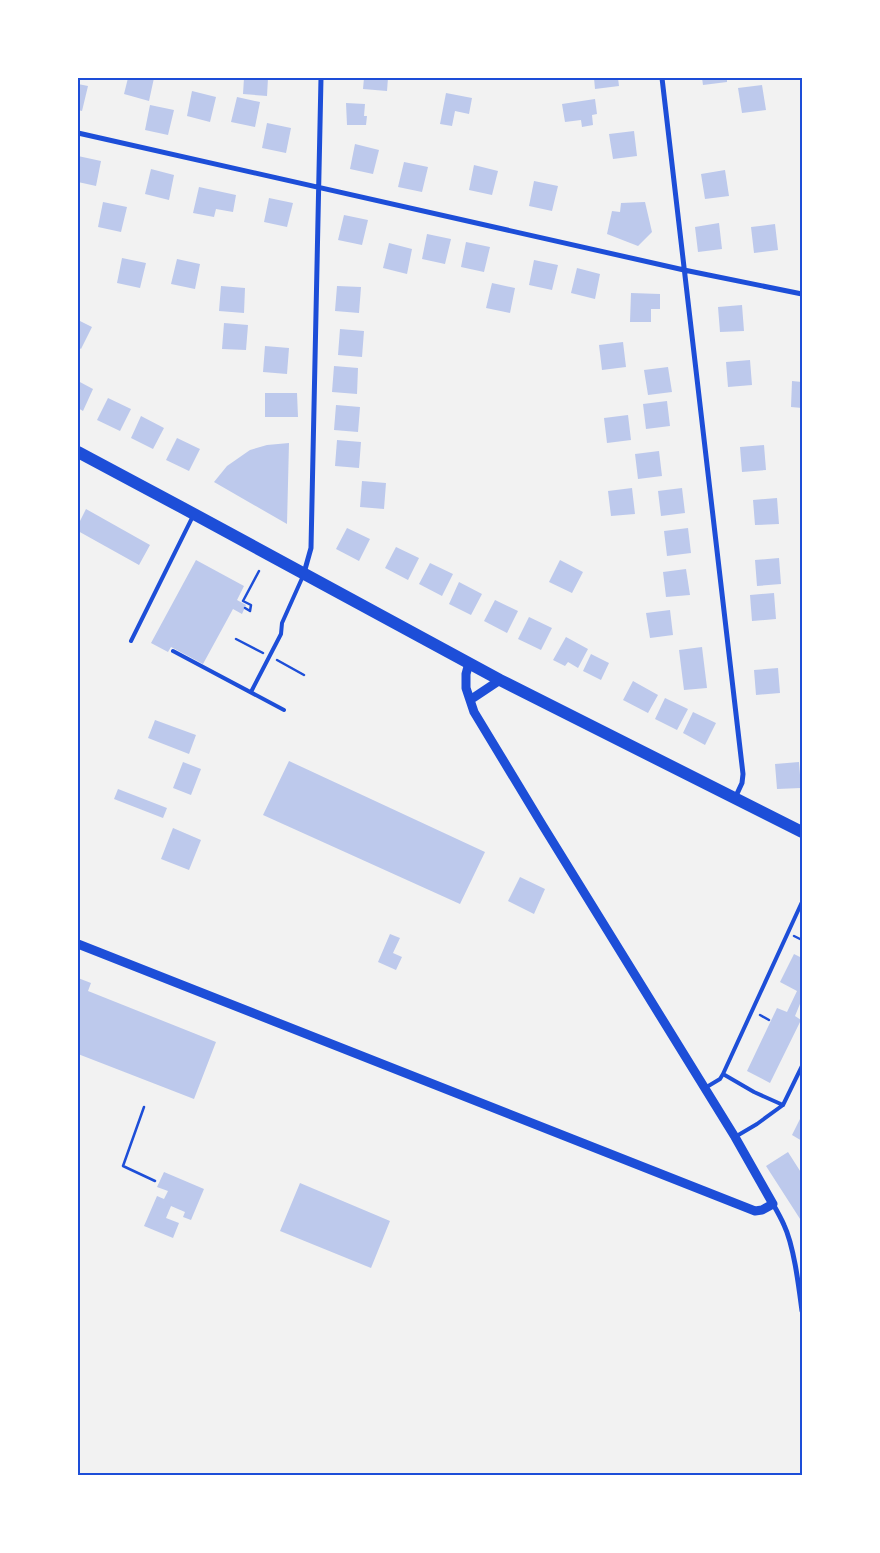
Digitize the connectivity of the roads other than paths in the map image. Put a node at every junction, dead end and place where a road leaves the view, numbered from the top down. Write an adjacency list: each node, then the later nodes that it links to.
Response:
1 (321, 78): 4 (street)
2 (662, 78): 5 (street)
3 (78, 133): 4 (street)
4 (320, 189): 5 (street); 9 (street)
5 (684, 270): 6 (street); 17 (street)
6 (802, 294)
7 (78, 452): 8 (main road)
8 (194, 514): 9 (main road); 10 (lane)
9 (304, 574): 12 (main road); 14 (lane)
10 (131, 641)
11 (173, 651): 14 (lane)
12 (469, 663): 13 (main road); 15 (street)
13 (500, 680): 15 (street); 17 (main road)
14 (251, 692): 16 (lane)
15 (470, 700): 24 (street)
16 (284, 710)
17 (735, 798): 18 (main road)
18 (802, 832)
19 (802, 902): 23 (lane)
20 (78, 944): 27 (street)
21 (802, 1066): 22 (lane)
22 (801, 1071): 25 (lane)
23 (723, 1074): 24 (lane); 25 (lane)
24 (705, 1088): 26 (street)
25 (783, 1105): 26 (lane)
26 (735, 1137): 27 (street)
27 (773, 1204): 28 (street)
28 (802, 1311)

